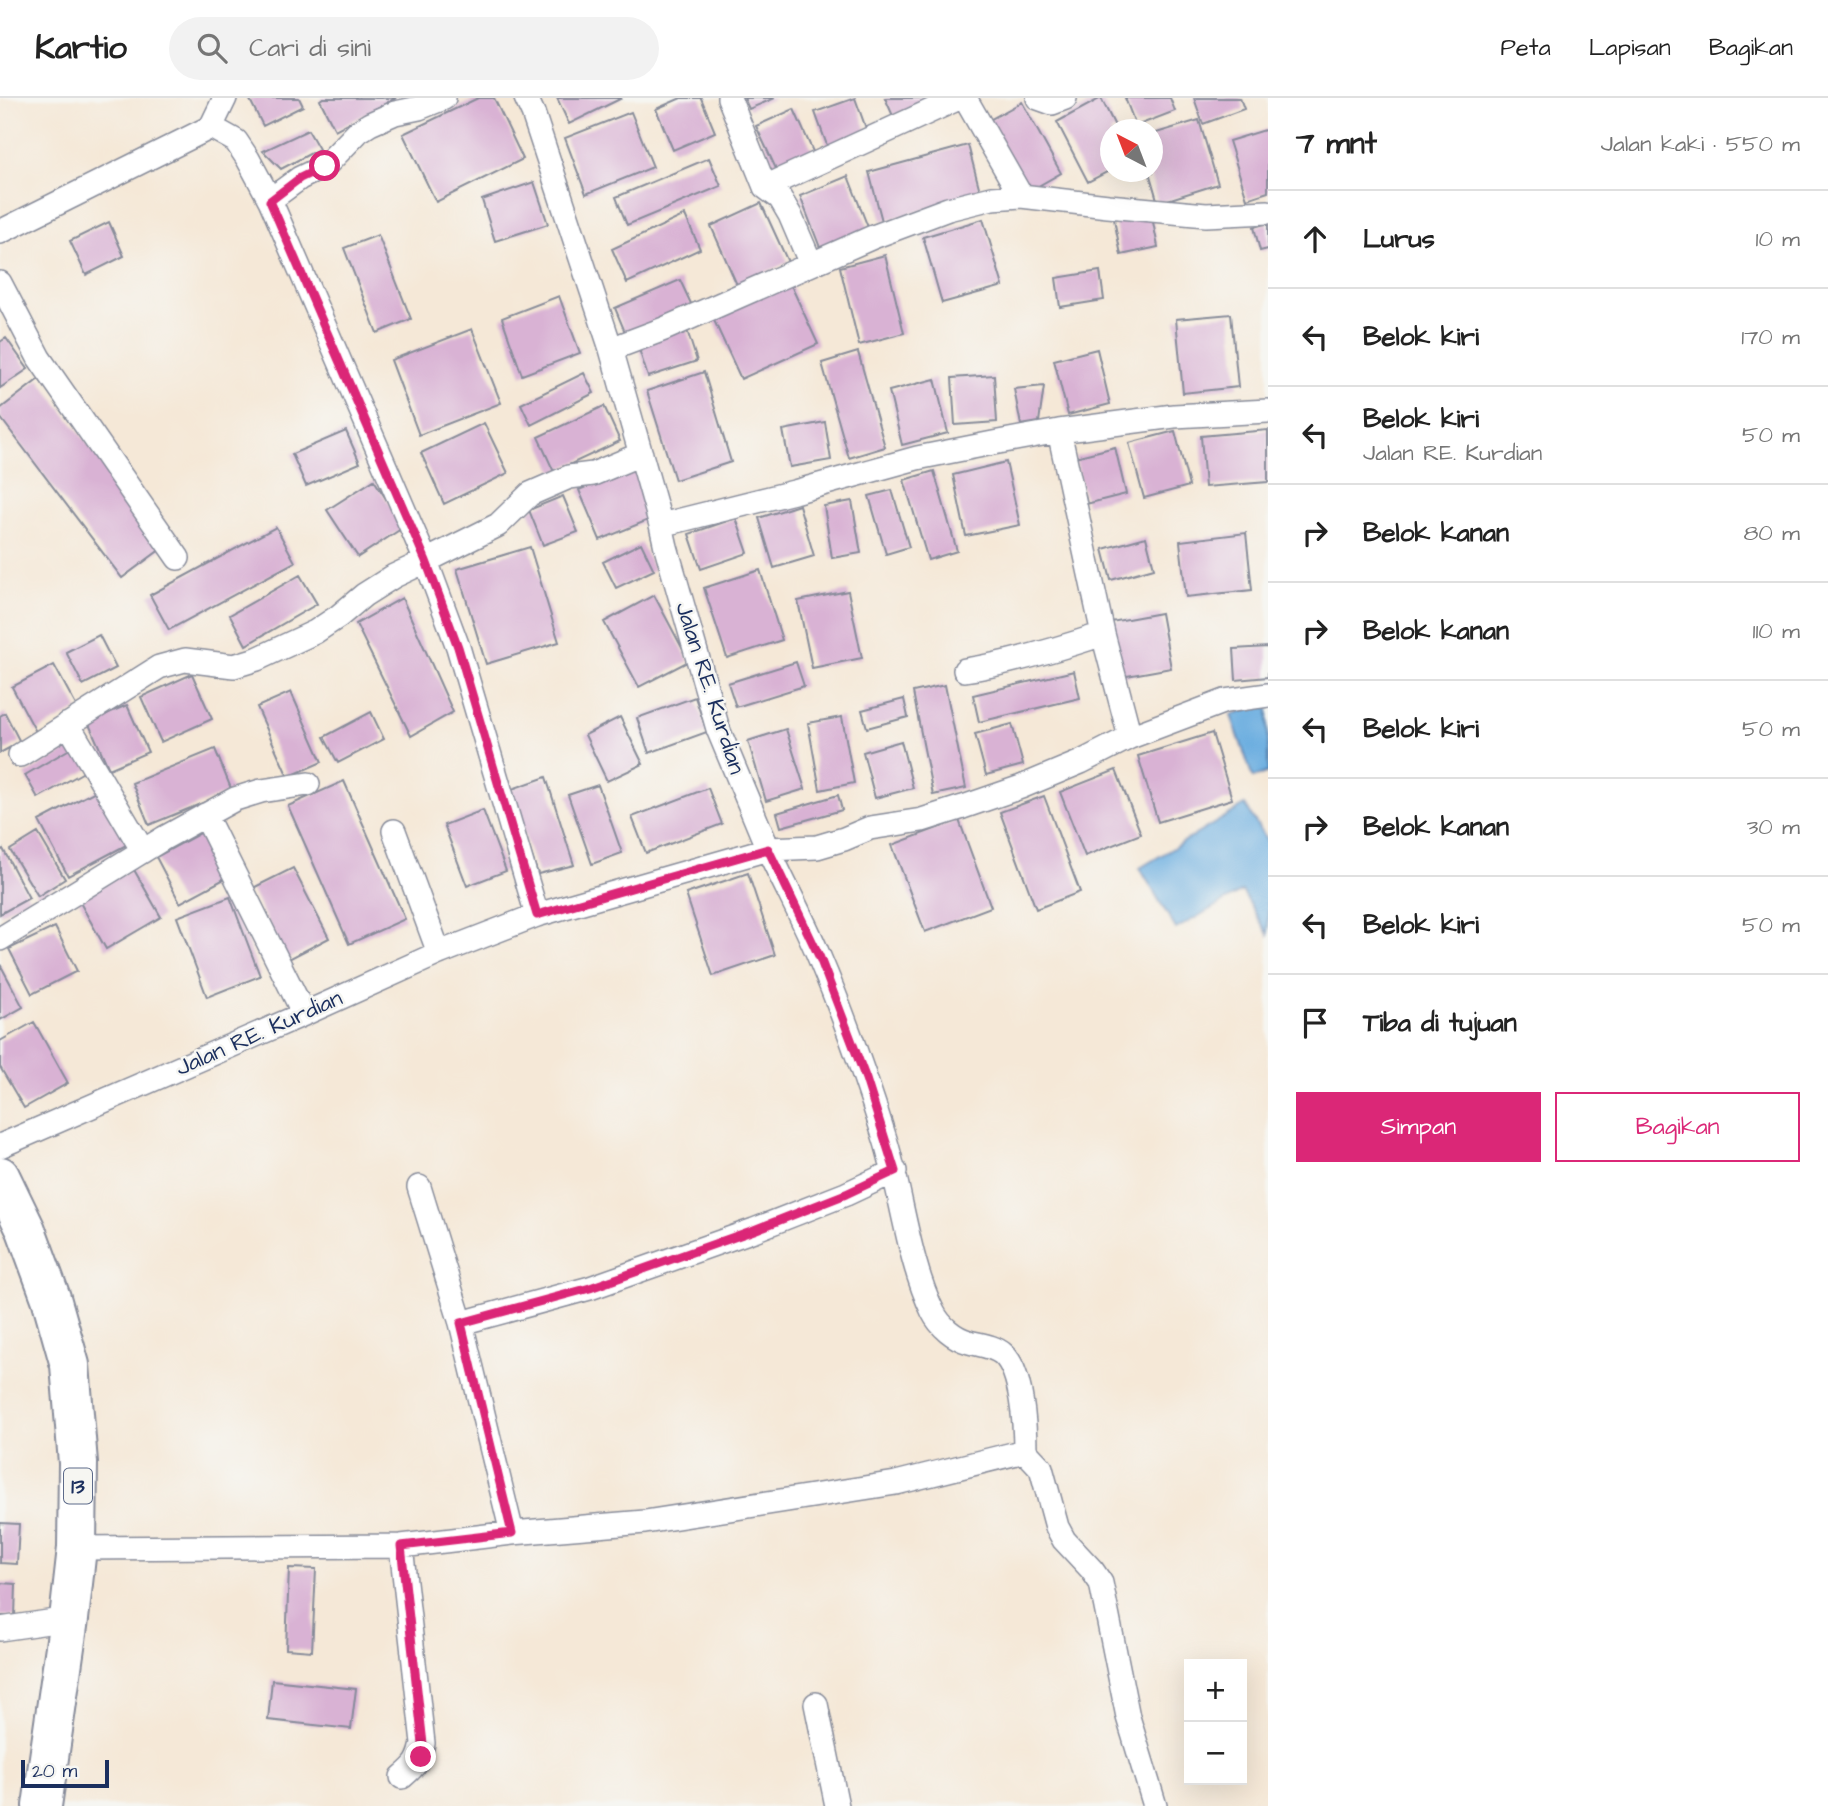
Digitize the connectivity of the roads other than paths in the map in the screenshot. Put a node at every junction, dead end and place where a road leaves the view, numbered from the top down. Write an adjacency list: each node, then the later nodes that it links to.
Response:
1 (225, 98): 9 (street)
2 (444, 98): 12 (street)
3 (526, 98): 17 (street, Jalan RE. Kurdian)
4 (729, 98): 10 (street)
5 (959, 98): 10 (street)
6 (965, 98): 11 (street)
7 (1038, 98): 8 (street)
8 (1065, 98)
9 (211, 127): 12 (street); 14 (street)
10 (765, 187): 15 (street)
11 (1021, 196): 13 (street); 15 (street)
12 (270, 201): 23 (street)
13 (1268, 212)
14 (0, 232)
15 (811, 264): 17 (street)
16 (0, 283): 22 (street)
17 (611, 349): 20 (street, Jalan RE. Kurdian)
18 (1268, 411): 19 (street)
19 (1059, 431): 21 (street); 24 (street)
20 (641, 454): 21 (street, Jalan RE. Kurdian); 23 (street)
21 (661, 525): 33 (street, Jalan RE. Kurdian)
22 (178, 558)
23 (426, 561): 27 (street); 35 (street)
24 (1104, 634): 25 (street); 28 (street)
25 (965, 670)
26 (1268, 695): 28 (street)
27 (68, 724): 29 (street); 34 (street)
28 (1130, 737): 33 (street)
29 (20, 755)
30 (307, 784): 31 (street)
31 (205, 815): 34 (street); 38 (street)
32 (394, 831): 37 (street)
33 (768, 849): 35 (street, Jalan RE. Kurdian); 40 (street)
34 (143, 851): 36 (street)
35 (537, 915): 37 (street, Jalan RE. Kurdian)
36 (0, 939)
37 (439, 953): 38 (street, Jalan RE. Kurdian)
38 (304, 1014): 39 (street, Jalan RE. Kurdian)
39 (0, 1146)
40 (895, 1171): 43 (street); 44 (street)
41 (0, 1177): 47 (highway, 13)
42 (419, 1187): 43 (street)
43 (461, 1323): 45 (street)
44 (1025, 1451): 45 (street); 54 (street)
45 (512, 1533): 46 (street)
46 (401, 1546): 47 (street); 51 (street)
47 (76, 1549): 48 (highway, 13)
48 (69, 1619): 49 (street); 52 (highway, 13)
49 (0, 1629)
50 (816, 1704): 53 (street)
51 (402, 1777)
52 (42, 1806)
53 (836, 1806)
54 (1155, 1806)

